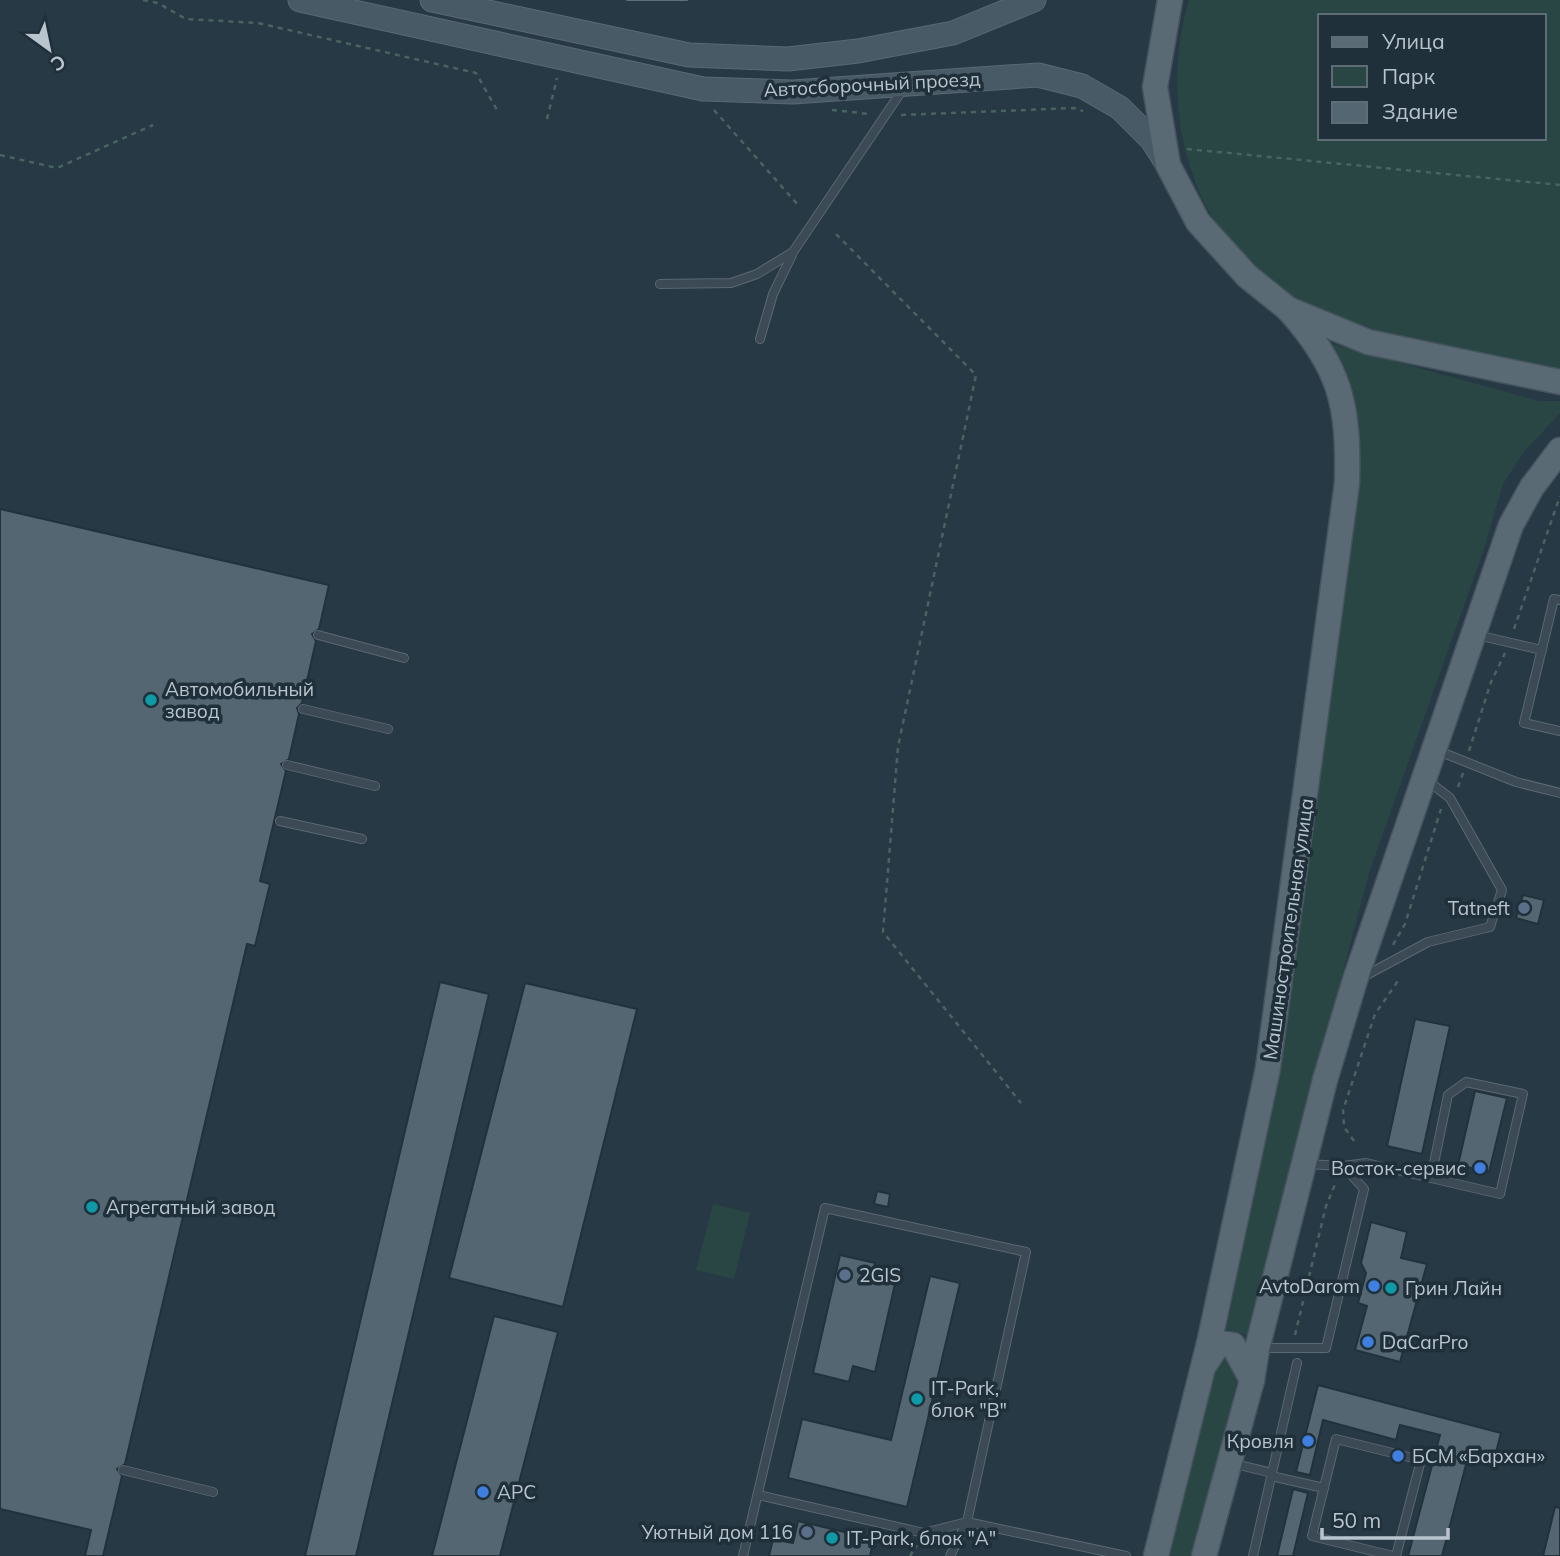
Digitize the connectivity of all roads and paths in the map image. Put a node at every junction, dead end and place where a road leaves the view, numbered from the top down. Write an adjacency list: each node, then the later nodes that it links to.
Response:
1 (143, 0): 9 (path)
2 (299, 0): 6 (street, Автосборочный проезд)
3 (432, 0): 4 (street, Автосборочный проезд)
4 (1034, 0)
5 (1170, 0): 16 (main road)
6 (559, 65): 7 (street, Автосборочный проезд); 13 (path)
7 (906, 83): 12 (lane); 16 (street, Автосборочный проезд)
8 (711, 106): 18 (path)
9 (498, 110)
10 (1088, 113): 12 (path)
11 (868, 114): 12 (path)
12 (885, 116): 20 (lane)
13 (547, 119)
14 (153, 125): 15 (path)
15 (0, 155)
16 (1167, 156): 17 (path); 22 (main road)
17 (1560, 185)
18 (799, 206)
19 (836, 234): 51 (path)
20 (793, 252): 21 (lane); 23 (lane)
21 (660, 284)
22 (1288, 309): 24 (main road); 60 (main road, Машиностроительная улица)
23 (760, 339)
24 (1560, 382)
25 (1560, 450): 29 (main road)
26 (1560, 496): 28 (path)
27 (1560, 600): 31 (lane)
28 (1514, 629)
29 (1474, 634): 31 (lane); 37 (main road)
30 (318, 635): 33 (lane)
31 (1542, 650): 36 (lane)
32 (1505, 653): 38 (path)
33 (404, 658)
34 (303, 709): 35 (lane)
35 (388, 729)
36 (1560, 731)
37 (1433, 749): 41 (main road); 44 (lane)
38 (1469, 751)
39 (287, 765): 42 (lane)
40 (1463, 773): 43 (path)
41 (1423, 777): 50 (main road); 50 (lane)
42 (375, 786)
43 (1458, 787)
44 (1560, 793)
45 (1441, 809): 48 (path)
46 (280, 821): 47 (lane)
47 (362, 839)
48 (1393, 945)
49 (1396, 978): 52 (path)
50 (1355, 980): 53 (main road)
51 (1021, 1103)
52 (1353, 1141)
53 (1304, 1164): 54 (lane); 58 (main road)
54 (1343, 1166): 55 (lane); 58 (lane)
55 (1431, 1178): 55 (lane)
56 (1336, 1182): 57 (path)
57 (1294, 1335)
58 (1257, 1349): 61 (main road)
59 (1297, 1363): 64 (lane)
60 (1203, 1366): 61 (main road); 72 (main road, Машиностроительная улица)
61 (1252, 1380): 62 (main road)
62 (1228, 1462): 64 (lane); 73 (main road)
63 (123, 1470): 66 (lane)
64 (1272, 1475): 65 (lane); 74 (lane)
65 (1324, 1488): 75 (lane); 75 (lane)
66 (213, 1492)
67 (758, 1495): 68 (lane); 68 (lane); 69 (lane)
68 (967, 1522): 70 (lane); 71 (lane)
69 (743, 1556)
70 (950, 1556)
71 (1126, 1556)
72 (1156, 1556)
73 (1204, 1556)
74 (1253, 1556)
75 (1395, 1556)

